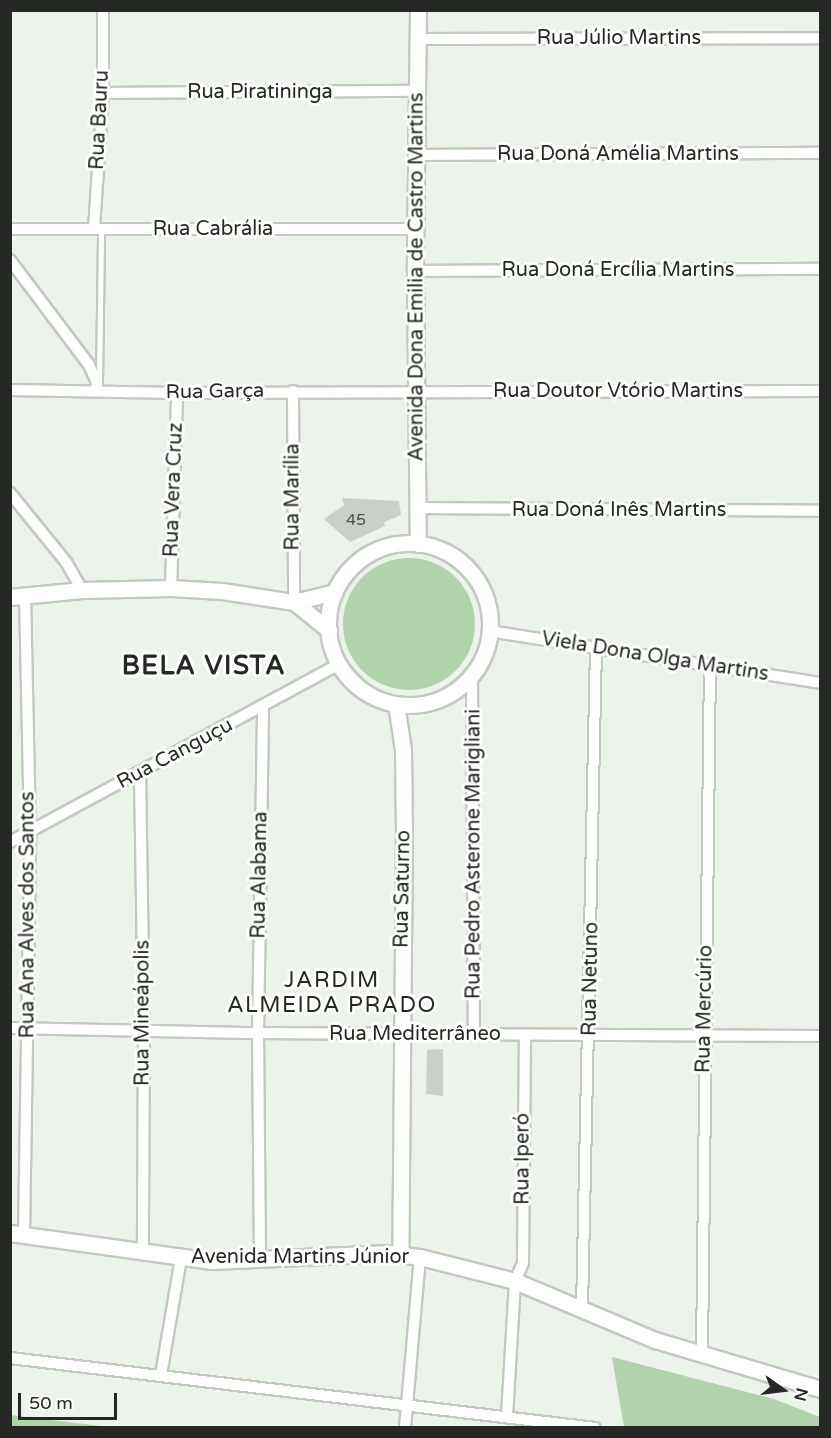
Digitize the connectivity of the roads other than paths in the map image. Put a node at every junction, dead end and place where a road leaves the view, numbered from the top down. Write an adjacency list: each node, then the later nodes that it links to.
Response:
1 (103, 10): 6 (street, Rua Bauru)
2 (418, 10): 4 (street, Avenida Dona Emilia de Castro Martins)
3 (820, 38): 4 (street, Rua Júlio Martins)
4 (417, 39): 5 (street, Avenida Dona Emilia de Castro Martins)
5 (416, 91): 6 (street, Rua Piratininga); 8 (street, Avenida Dona Emilia de Castro Martins)
6 (103, 93): 10 (street, Rua Bauru)
7 (820, 153): 8 (street, Rua Doná Amélia Martins)
8 (416, 154): 11 (street, Avenida Dona Emilia de Castro Martins)
9 (10, 229): 10 (street, Rua Cabrália)
10 (98, 229): 11 (street, Rua Cabrália); 16 (lane)
11 (415, 229): 14 (street, Avenida Dona Emilia de Castro Martins)
12 (10, 260): 16 (street)
13 (820, 268): 14 (street, Rua Doná Ercília Martins)
14 (414, 271): 18 (street, Avenida Dona Emilia de Castro Martins)
15 (12, 391): 16 (street, Rua Garça)
16 (98, 391): 20 (street, Rua Garça)
17 (293, 391): 18 (street, Rua Garça); 20 (street, Rua Garça); 29 (street, Rua Marília)
18 (415, 391): 19 (street, Rua Doutor Vtório Martins); 22 (street, Avenida Dona Emilia de Castro Martins)
19 (820, 391)
20 (177, 393): 25 (street, Rua Vera Cruz)
21 (10, 493): 26 (street)
22 (418, 508): 23 (street, Rua Doná Inês Martins); 24 (street, Avenida Dona Emilia de Castro Martins)
23 (820, 511)
24 (418, 544): 27 (street); 31 (street)
25 (171, 588): 26 (street); 29 (street)
26 (74, 591): 28 (street)
27 (335, 592): 29 (street); 30 (street)
28 (18, 596): 40 (street, Rua Ana Alves dos Santos)
29 (294, 602): 30 (street)
30 (329, 630): 33 (street)
31 (489, 632): 32 (street, Viela Dona Olga Martins); 35 (street)
32 (596, 648): 34 (street, Viela Dona Olga Martins); 50 (street, Rua Netuno)
33 (339, 664): 37 (street); 38 (street, Rua Canguçu)
34 (710, 664): 36 (street, Viela Dona Olga Martins); 48 (street, Rua Mercúrio)
35 (472, 674): 37 (street); 47 (street, Rua Pedro Asterone Marigliani)
36 (820, 683)
37 (396, 704): 46 (street, Rua Saturno)
38 (263, 707): 39 (street, Rua Canguçu); 45 (street, Rua Alabama)
39 (140, 773): 40 (street, Rua Canguçu); 44 (street, Rua Mineápolis)
40 (30, 832): 41 (street, Rua Canguçu); 43 (street, Rua Ana Alves dos Santos)
41 (10, 842)
42 (10, 1028): 43 (street, Rua Mediterrâneo)
43 (28, 1028): 44 (street, Rua Mediterrâneo); 52 (street, Rua Ana Alves dos Santos)
44 (144, 1029): 45 (street, Rua Mediterrâneo); 53 (street, Rua Mineápolis)
45 (258, 1033): 46 (street, Rua Mediterrâneo); 57 (street, Rua Alabama)
46 (402, 1034): 47 (street, Rua Mediterrâneo); 54 (street, Rua Saturno)
47 (474, 1034): 49 (street, Rua Mediterrâneo)
48 (705, 1034): 50 (street, Rua Mediterrâneo); 51 (street, Rua Mediterrâneo); 60 (street, Rua Mercúrio)
49 (525, 1035): 50 (street, Rua Mediterrâneo); 58 (street, Rua Iperó)
50 (590, 1035): 59 (street, Rua Netuno)
51 (820, 1036)
52 (17, 1234): 53 (street, Avenida Martins Júnior)
53 (143, 1252): 55 (street, Avenida Martins Júnior)
54 (400, 1255): 56 (street, Avenida Martins Júnior); 57 (street, Avenida Martins Júnior)
55 (181, 1257): 57 (street, Avenida Martins Júnior); 62 (street)
56 (420, 1257): 58 (street, Avenida Martins Júnior); 64 (street)
57 (260, 1260)
58 (515, 1281): 59 (street, Avenida Martins Júnior); 65 (street, Rua Iperó)
59 (582, 1310): 60 (street, Avenida Martins Júnior)
60 (702, 1354): 63 (street, Avenida Martins Júnior)
61 (10, 1358): 62 (street)
62 (161, 1375): 64 (street)
63 (820, 1389)
64 (407, 1407): 65 (street); 66 (street)
65 (507, 1416): 67 (lane); 68 (street)
66 (405, 1428)
67 (505, 1428)
68 (595, 1428)

